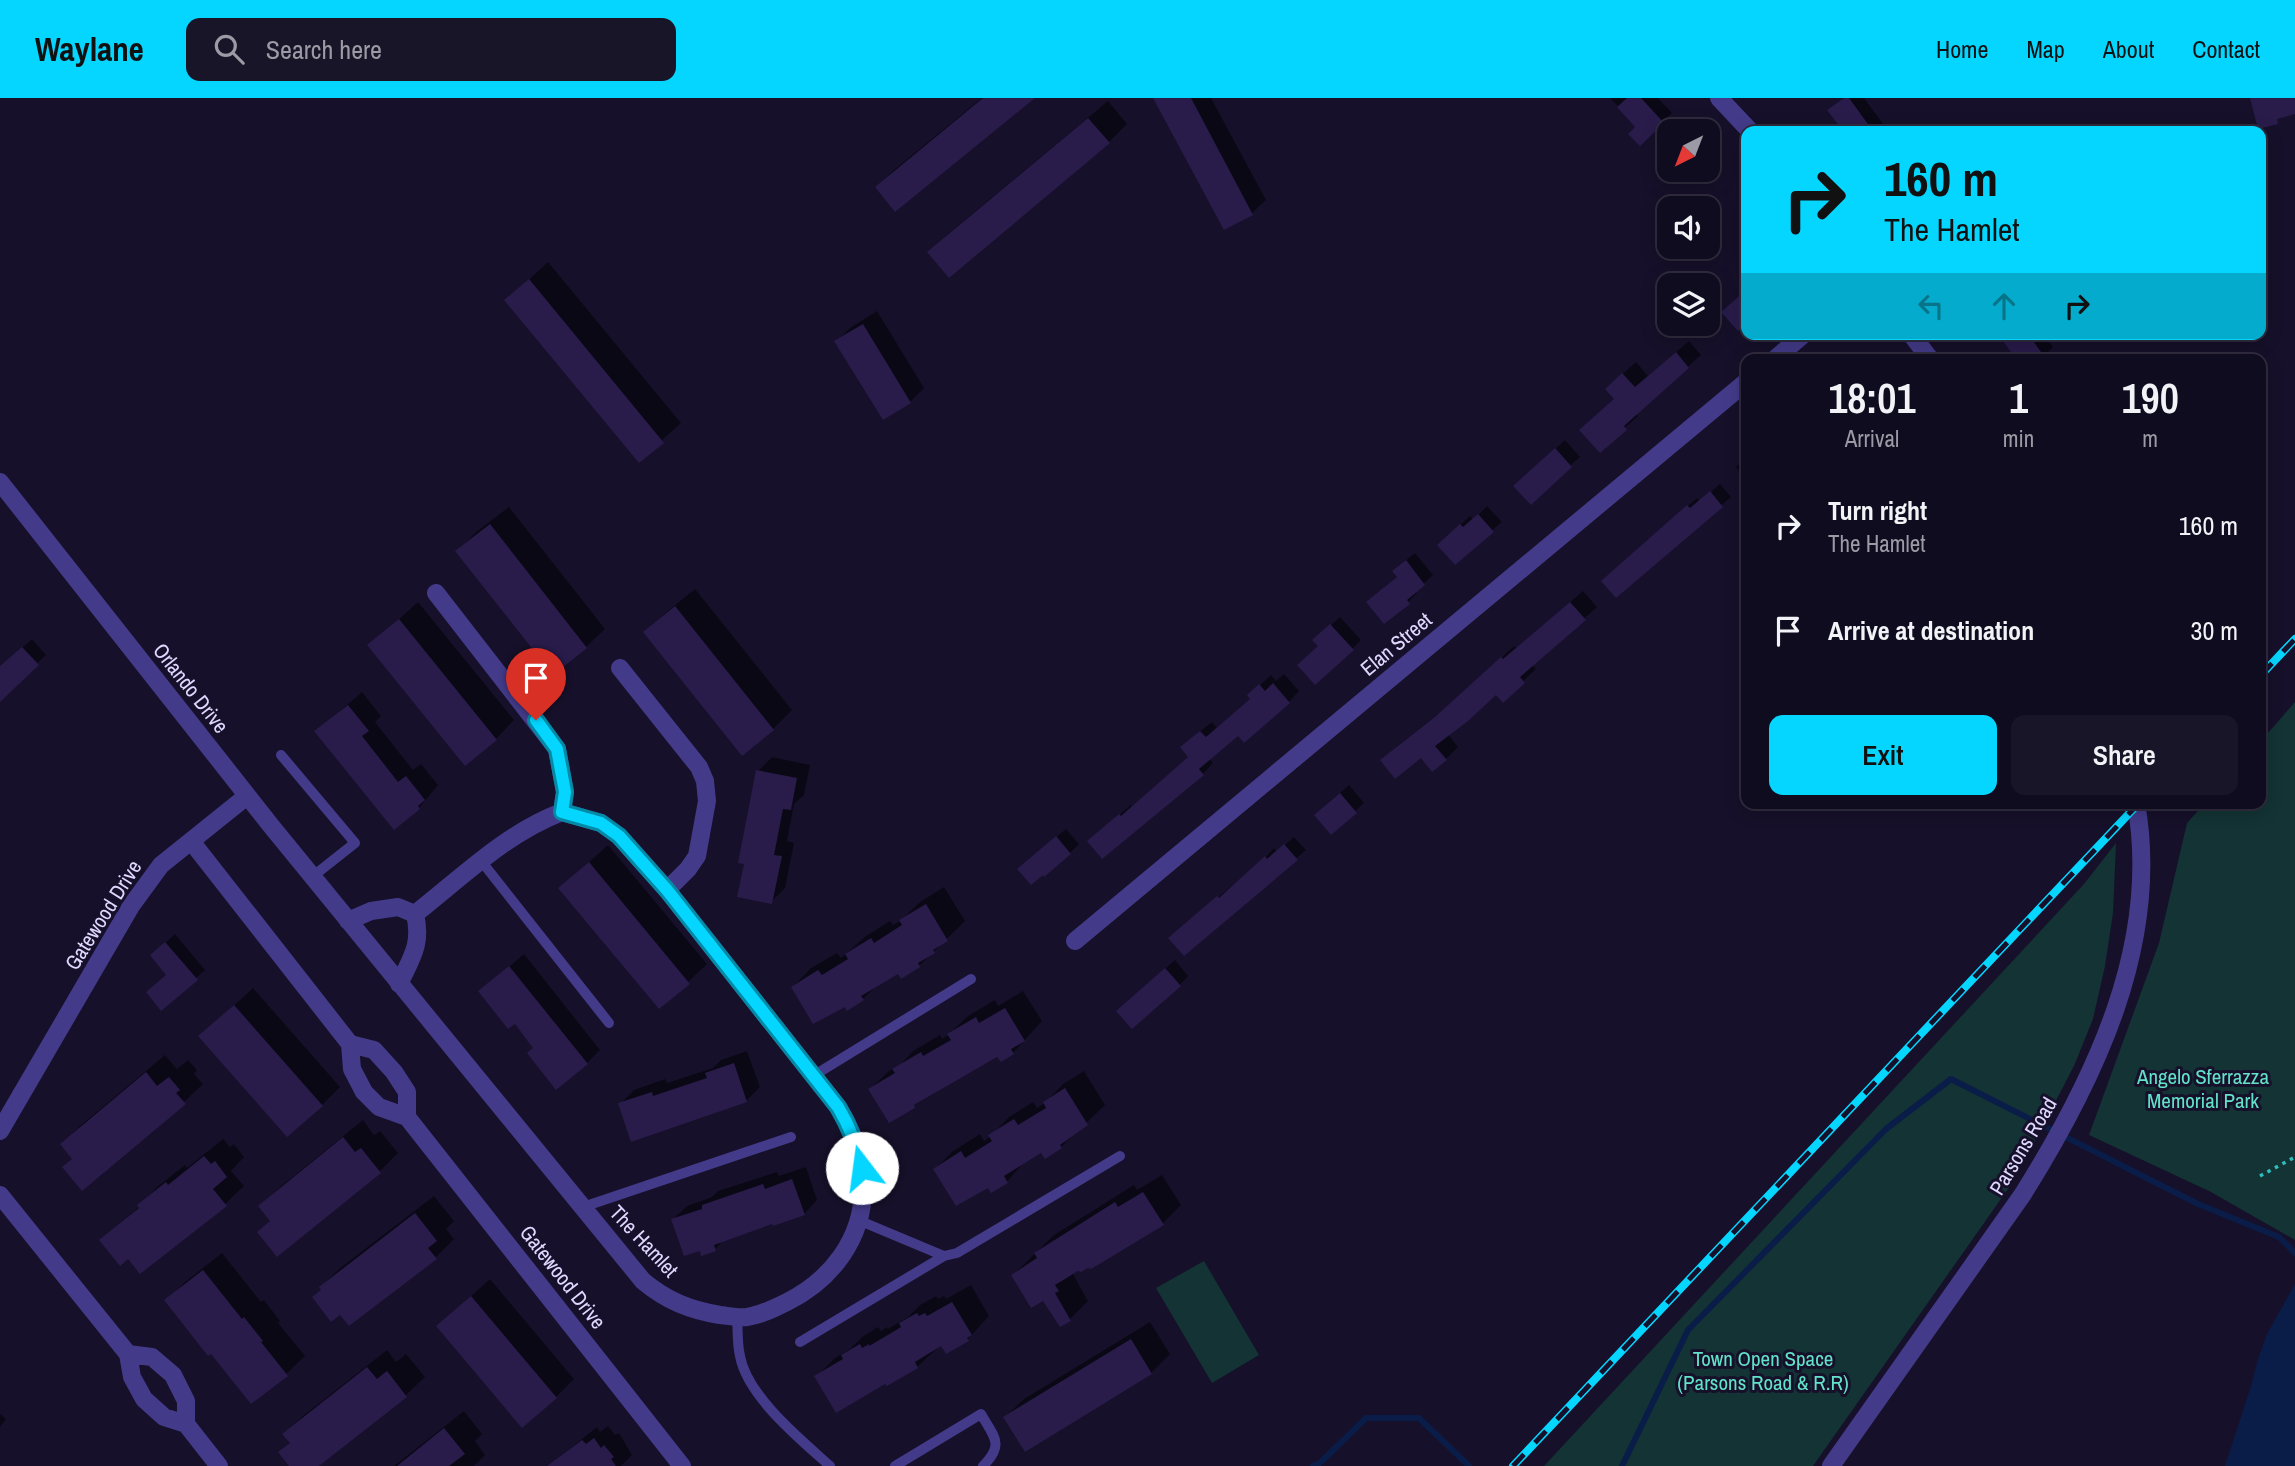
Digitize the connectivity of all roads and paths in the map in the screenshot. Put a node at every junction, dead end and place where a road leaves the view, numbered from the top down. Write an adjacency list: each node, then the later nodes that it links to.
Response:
1 (1719, 98): 2 (street)
2 (1745, 126)
3 (1797, 340): 5 (street)
4 (1916, 340): 6 (street)
5 (1781, 354)
6 (1926, 354)
7 (1741, 386): 21 (street, Elan Street)
8 (0, 482): 12 (street, Orlando Drive)
9 (436, 593): 14 (street)
10 (620, 668): 18 (street)
11 (281, 755): 17 (lane)
12 (247, 796): 15 (street, Gatewood Drive); 17 (street, Orlando Drive)
13 (2137, 809): 46 (street, Parsons Road)
14 (562, 812): 16 (street); 18 (street, The Hamlet)
15 (191, 841): 25 (street, Gatewood Drive); 28 (street, Gatewood Drive)
16 (482, 862): 19 (street); 24 (lane)
17 (312, 877): 20 (street, Orlando Drive)
18 (667, 890): 26 (street, The Hamlet)
19 (415, 914): 20 (street); 23 (street)
20 (348, 921): 23 (street, The Hamlet)
21 (1075, 941)
22 (971, 979): 26 (lane)
23 (399, 984): 34 (street, The Hamlet)
24 (609, 1023)
25 (350, 1044): 27 (street, Gatewood Drive); 27 (street, Gatewood Drive)
26 (813, 1076): 35 (street, The Hamlet)
27 (407, 1117): 42 (street, Gatewood Drive)
28 (0, 1131)
29 (791, 1137): 34 (lane)
30 (1120, 1156): 36 (lane)
31 (2295, 1157): 32 (path)
32 (2260, 1175)
33 (0, 1195): 39 (street)
34 (583, 1207): 37 (street, The Hamlet)
35 (858, 1220): 36 (lane); 37 (street, The Hamlet)
36 (944, 1256): 38 (lane)
37 (737, 1317): 43 (lane)
38 (800, 1342)
39 (128, 1354): 40 (street); 40 (street)
40 (186, 1424): 41 (street)
41 (219, 1466)
42 (682, 1466)
43 (830, 1466)
44 (895, 1466): 45 (lane)
45 (983, 1466)
46 (1831, 1466)

